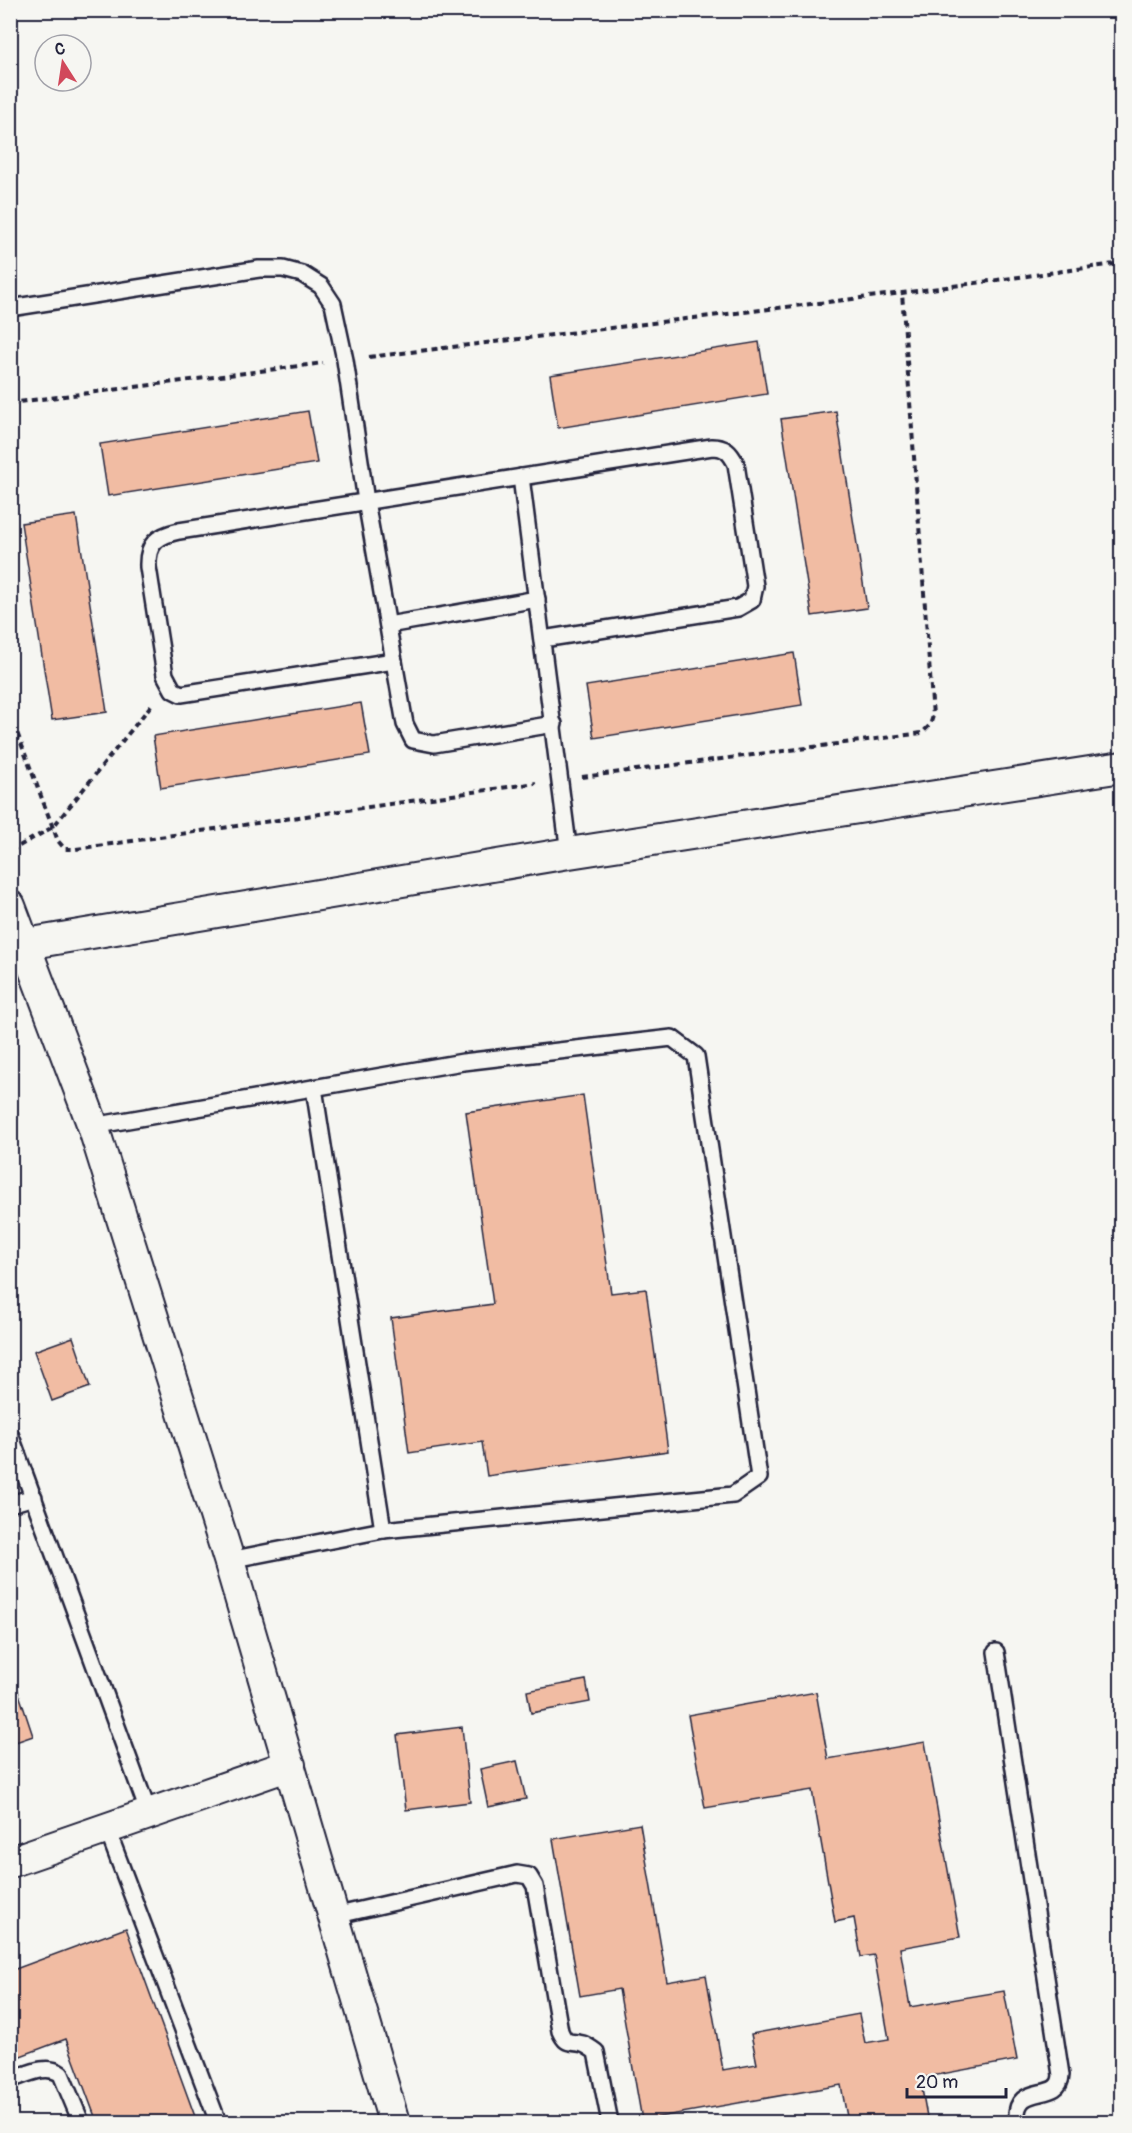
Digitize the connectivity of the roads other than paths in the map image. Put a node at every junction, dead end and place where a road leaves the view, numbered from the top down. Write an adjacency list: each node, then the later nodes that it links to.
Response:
1 (10, 308): 3 (lane)
2 (521, 477): 3 (lane); 4 (lane); 6 (lane)
3 (366, 501): 5 (lane); 7 (lane)
4 (537, 599): 5 (lane); 6 (lane)
5 (388, 625): 7 (lane)
6 (543, 639): 8 (lane)
7 (394, 661): 8 (lane)
8 (554, 724): 10 (lane)
9 (1122, 767): 10 (street)
10 (569, 853): 12 (street)
11 (10, 906): 12 (street)
12 (26, 944): 14 (street)
13 (314, 1088): 14 (lane); 18 (lane); 18 (lane)
14 (93, 1126): 19 (street)
15 (10, 1434): 16 (lane)
16 (34, 1497): 17 (lane); 22 (lane)
17 (10, 1504)
18 (383, 1530): 19 (lane)
19 (229, 1560): 21 (street)
20 (996, 1652): 31 (lane)
21 (290, 1765): 22 (street); 25 (street)
22 (149, 1814): 23 (street)
23 (106, 1829): 24 (street); 28 (lane)
24 (10, 1862)
25 (334, 1916): 29 (street); 30 (lane)
26 (10, 2080): 27 (lane)
27 (81, 2122)
28 (218, 2122)
29 (394, 2122)
30 (610, 2122)
31 (1017, 2122)

